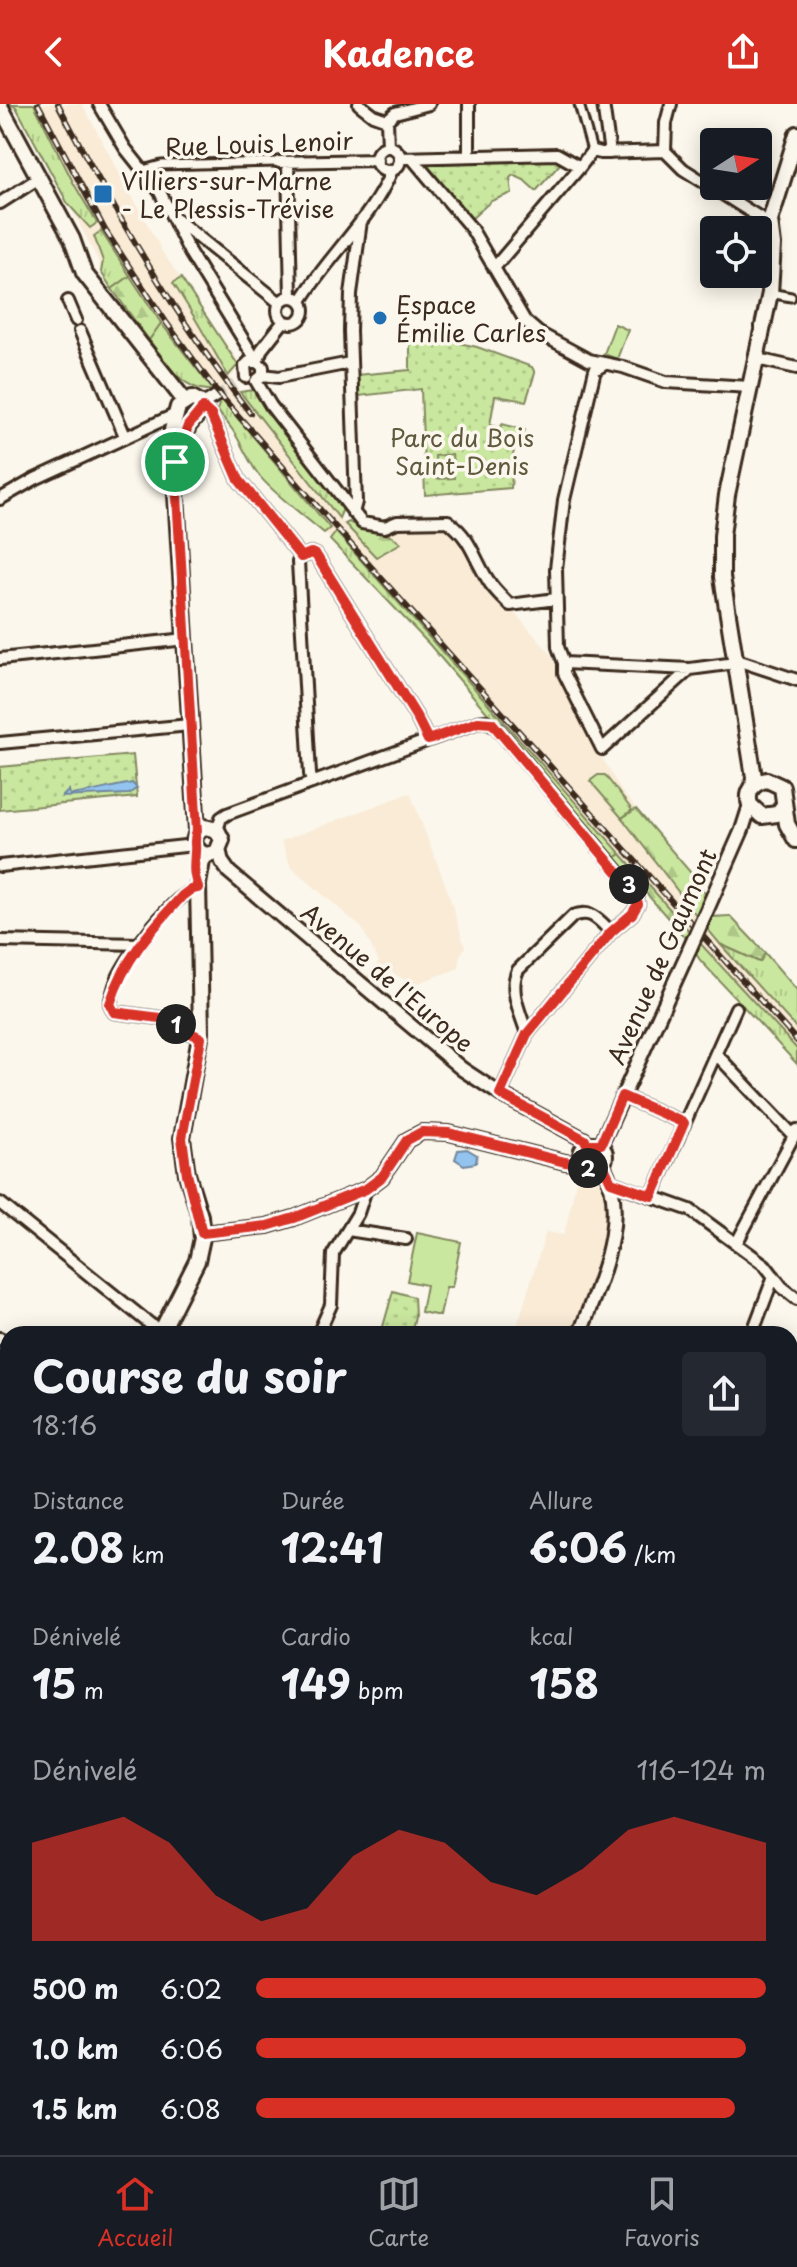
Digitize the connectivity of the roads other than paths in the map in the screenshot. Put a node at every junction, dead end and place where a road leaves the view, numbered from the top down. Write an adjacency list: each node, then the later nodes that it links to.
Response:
1 (99, 104): 22 (street)
2 (359, 104): 9 (street)
3 (429, 104): 9 (street)
4 (469, 104): 15 (street)
5 (579, 104): 12 (street)
6 (603, 104): 14 (street)
7 (671, 104): 13 (street)
8 (0, 106): 23 (main road)
9 (394, 112): 11 (street)
10 (797, 134): 27 (main road)
11 (388, 147): 17 (street); 20 (street)
12 (592, 151): 14 (street); 19 (street)
13 (665, 151): 14 (street); 26 (street)
14 (610, 153)
15 (469, 156): 16 (street); 19 (street)
16 (412, 158): 20 (street); 21 (street)
17 (377, 160): 18 (street, Rue Louis Lenoir); 20 (street)
18 (284, 162): 22 (street, Rue Louis Lenoir); 35 (street)
19 (580, 167): 31 (street)
20 (393, 168): 21 (street); 28 (street)
21 (419, 168): 31 (street)
22 (143, 170): 25 (street)
23 (39, 178): 24 (street); 48 (main road)
24 (0, 203)
25 (172, 215): 37 (street); 41 (street)
26 (757, 216)
27 (772, 217)
28 (361, 221): 35 (street); 42 (street)
29 (772, 238): 30 (main road)
30 (772, 261)
31 (494, 268): 43 (street)
32 (770, 288): 33 (main road)
33 (770, 293): 34 (street); 40 (main road)
34 (791, 297)
35 (296, 299): 37 (street); 38 (street)
36 (68, 301): 51 (street)
37 (280, 303): 38 (street)
38 (284, 321): 41 (street)
39 (797, 354): 44 (street)
40 (757, 359): 44 (street); 47 (main road)
41 (257, 362): 45 (street); 45 (street)
42 (350, 363): 45 (street); 53 (street)
43 (600, 367): 47 (street); 55 (street)
44 (795, 367)
45 (255, 378): 46 (street); 53 (street)
46 (235, 384)
47 (750, 387): 59 (main road)
48 (185, 401): 49 (main road); 50 (main road)
49 (208, 403): 50 (main road); 54 (street)
50 (179, 420): 51 (street); 56 (main road)
51 (125, 436): 52 (street)
52 (0, 499)
53 (353, 513): 55 (street)
54 (301, 557): 63 (street); 67 (street)
55 (556, 599): 58 (street)
56 (186, 639): 57 (street); 62 (main road)
57 (0, 659)
58 (564, 663): 60 (street); 60 (street)
59 (734, 663): 60 (street); 61 (street); 65 (main road)
60 (690, 669)
61 (797, 680)
62 (190, 725): 64 (street); 74 (main road)
63 (428, 740): 67 (street); 77 (street)
64 (0, 743)
65 (749, 748): 66 (main road); 68 (main road)
66 (772, 781): 68 (main road); 70 (main road)
67 (312, 783): 74 (street)
68 (753, 786): 69 (main road)
69 (750, 805): 71 (main road); 72 (street, Avenue de Gaumont)
70 (784, 805): 71 (main road); 73 (main road)
71 (764, 817): 72 (street, Avenue de Gaumont); 73 (main road)
72 (742, 830): 85 (street, Avenue de Gaumont, bridge)
73 (796, 840)
74 (206, 841): 75 (street); 76 (main road); 84 (street, Avenue de l'Europe)
75 (0, 866)
76 (198, 886): 79 (street); 82 (main road)
77 (611, 932): 81 (street); 81 (street)
78 (0, 941): 79 (street)
79 (140, 944): 82 (street)
80 (736, 1008): 83 (street)
81 (527, 1034): 84 (street)
82 (201, 1038): 96 (main road)
83 (716, 1054): 86 (street); 87 (street)
84 (500, 1094): 88 (street, Avenue de l'Europe)
85 (622, 1096): 86 (street); 88 (street, Avenue de Gaumont)
86 (684, 1123): 93 (street)
87 (795, 1133): 98 (street)
88 (594, 1144): 89 (street); 90 (street)
89 (583, 1164): 90 (street); 92 (street)
90 (603, 1165): 91 (street)
91 (611, 1182): 93 (street); 104 (street)
92 (366, 1189): 95 (street); 96 (street)
93 (652, 1196): 98 (street)
94 (0, 1203): 101 (street)
95 (348, 1230): 97 (street); 103 (street)
96 (202, 1233): 102 (main road)
97 (406, 1239)
98 (736, 1244): 99 (street)
99 (774, 1276): 100 (street); 105 (street)
100 (797, 1299)
101 (152, 1326)
102 (164, 1326)
103 (322, 1326)
104 (583, 1326)
105 (755, 1326)

